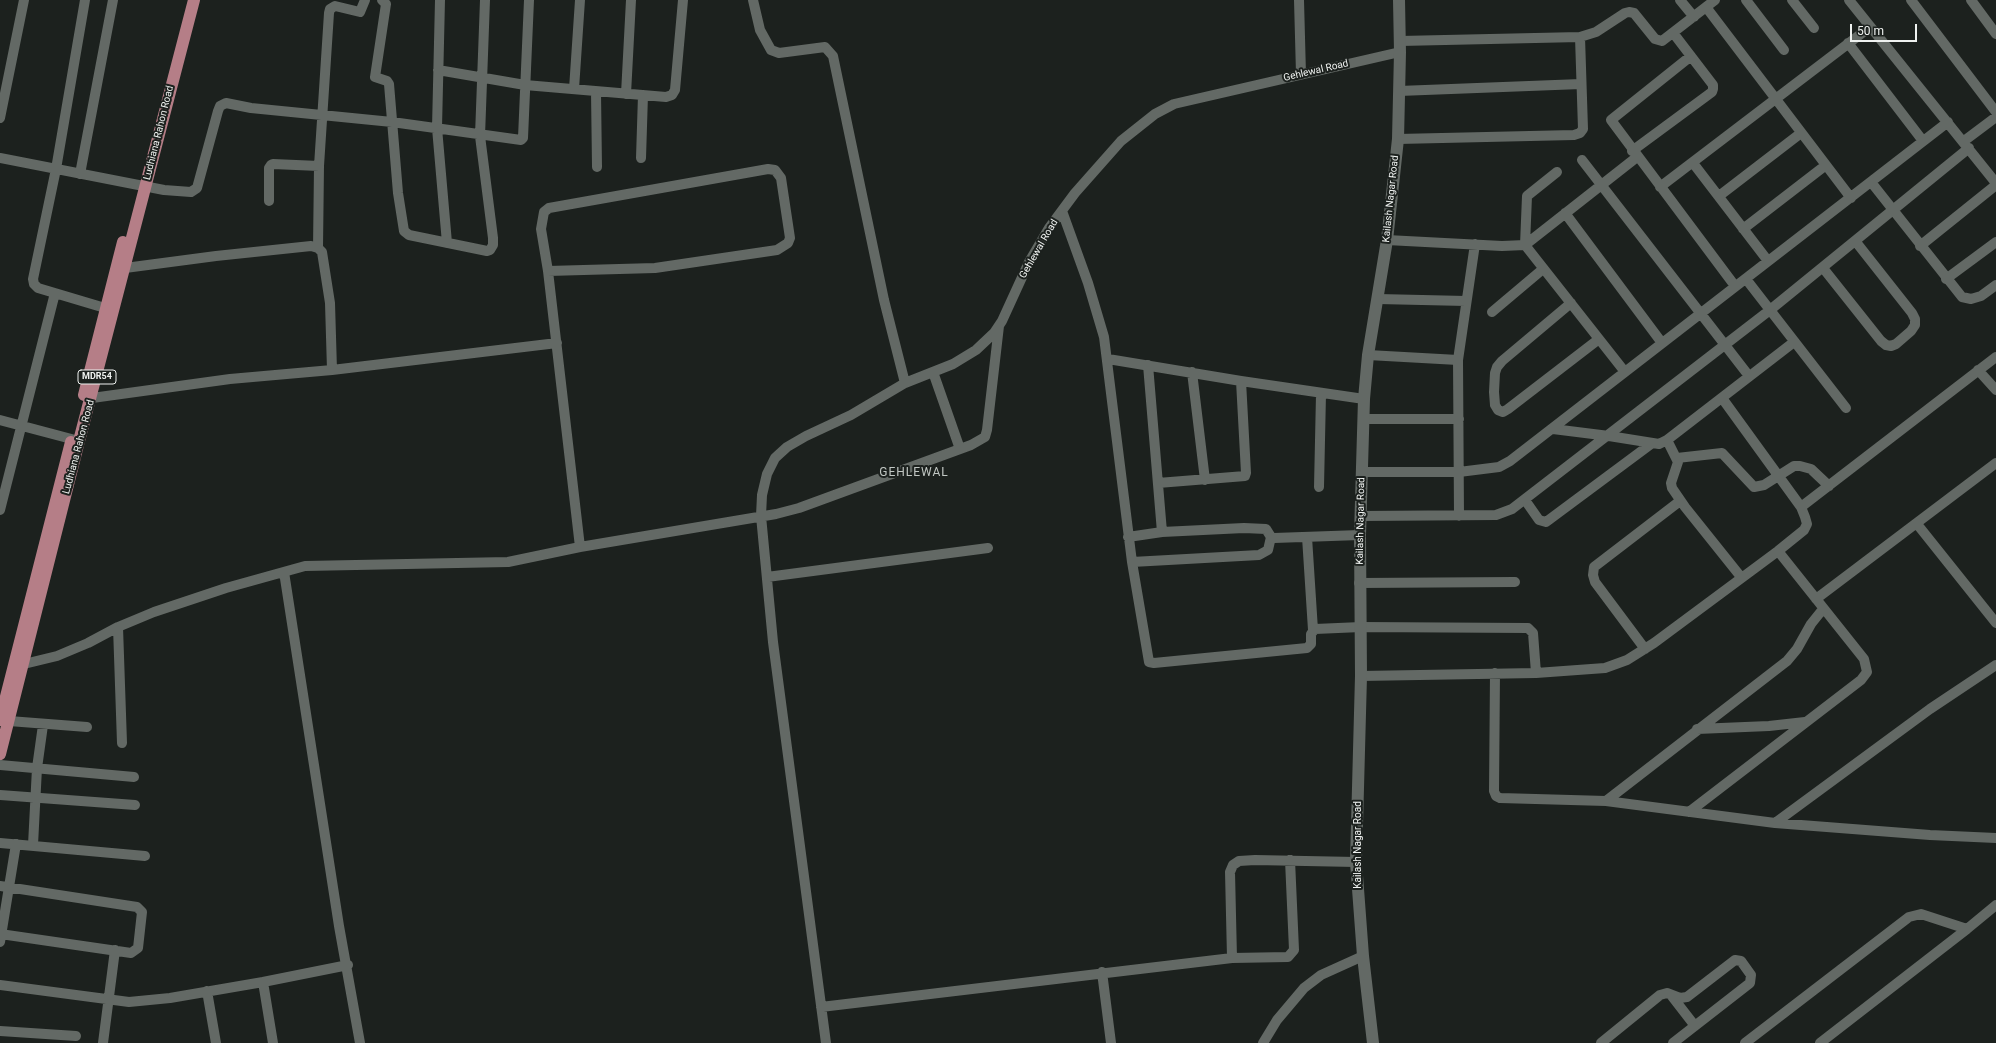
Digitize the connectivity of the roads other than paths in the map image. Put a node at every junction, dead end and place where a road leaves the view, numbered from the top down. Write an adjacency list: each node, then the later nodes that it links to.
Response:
1 (24, 0): 47 (street)
2 (85, 0): 65 (street)
3 (186, 0): 70 (main road, Ludhiana Rahon Road / MDR54)
4 (194, 0): 70 (main road, Ludhiana Rahon Road / MDR54)
5 (365, 0): 46 (street)
6 (382, 0): 49 (street)
7 (440, 0): 35 (street)
8 (485, 0): 37 (street)
9 (529, 0): 39 (street)
10 (580, 0): 40 (street)
11 (631, 0): 43 (street)
12 (683, 0): 44 (street)
13 (753, 0): 123 (street)
14 (1299, 0): 36 (street)
15 (1398, 0): 32 (street, Kailash Nagar Road)
16 (1680, 0): 25 (street)
17 (1715, 0): 24 (street)
18 (1746, 0): 33 (street)
19 (1792, 0): 27 (street)
20 (1849, 0): 26 (street)
21 (1911, 0): 48 (street)
22 (1971, 0): 29 (street)
23 (109, 1): 67 (street)
24 (1706, 7): 25 (street); 45 (street)
25 (1694, 16): 28 (street)
26 (1870, 27): 31 (street); 50 (street)
27 (1814, 28)
28 (1674, 34): 30 (street, Gehlewal Road); 34 (street)
29 (1996, 34)
30 (1580, 37): 32 (street, Gehlewal Road); 38 (street)
31 (1848, 43): 45 (street); 55 (street)
32 (1400, 46): 36 (street, Gehlewal Road); 41 (street, Kailash Nagar Road)
33 (1784, 50)
34 (1690, 56): 57 (street); 57 (street)
35 (438, 70): 37 (street); 51 (street)
36 (1301, 74): 76 (street, Gehlewal Road)
37 (482, 78): 39 (street); 53 (street)
38 (1581, 84): 41 (street); 54 (street)
39 (525, 85): 40 (street); 53 (street)
40 (574, 89): 42 (street)
41 (1399, 91): 54 (street, Kailash Nagar Road)
42 (596, 92): 43 (street); 64 (street)
43 (626, 94): 44 (street)
44 (643, 96): 59 (street)
45 (1774, 98): 52 (street); 61 (street)
46 (322, 115): 49 (street); 62 (street); 70 (street)
47 (0, 118)
48 (1995, 118): 56 (street)
49 (392, 122): 51 (street); 83 (street)
50 (1948, 122): 55 (street); 56 (street)
51 (437, 128): 53 (street); 83 (street)
52 (1801, 133): 63 (street); 73 (street)
53 (480, 136): 83 (street)
54 (1398, 139): 80 (street, Kailash Nagar Road)
55 (1923, 141): 68 (street)
56 (1966, 145): 69 (street); 77 (street)
57 (1635, 154): 71 (street); 72 (street)
58 (0, 158): 65 (street)
59 (641, 158)
60 (1582, 160): 71 (street)
61 (1693, 163): 72 (street); 73 (street)
62 (319, 166): 75 (street); 87 (street)
63 (1826, 166): 74 (street); 79 (street)
64 (597, 167)
65 (56, 169): 67 (street); 97 (street)
66 (1557, 172): 85 (street)
67 (80, 174): 70 (street)
68 (1871, 182): 74 (street); 77 (street)
69 (1996, 184): 86 (street)
70 (142, 185): 89 (main road, Ludhiana Rahon Road / MDR54); 101 (main road, Ludhiana Rahon Road / MDR54)
71 (1601, 185): 78 (street); 104 (street)
72 (1660, 187): 96 (street)
73 (1719, 196): 79 (street)
74 (1851, 198): 88 (street)
75 (269, 201)
76 (1062, 211): 105 (street, Gehlewal Road); 113 (street)
77 (1893, 211): 81 (street); 86 (street)
78 (1565, 213): 85 (street); 109 (street)
79 (1743, 229): 88 (street)
80 (1387, 240): 84 (street); 98 (street, Kailash Nagar Road)
81 (1856, 242): 90 (street); 90 (street)
82 (1996, 242): 94 (street)
83 (446, 243)
84 (1475, 244): 85 (street); 99 (street)
85 (1525, 245): 91 (street)
86 (1920, 246): 94 (street)
87 (318, 248): 89 (street); 116 (street)
88 (1768, 261): 93 (street)
89 (125, 268): 126 (main road, Ludhiana Rahon Road / MDR54)
90 (1823, 268): 102 (street)
91 (1544, 269): 100 (street); 103 (street)
92 (548, 271): 92 (street); 108 (street)
93 (1746, 279): 96 (street); 102 (street)
94 (1946, 279): 95 (street)
95 (1996, 285)
96 (1735, 286): 104 (street)
97 (55, 293): 101 (street); 133 (street)
98 (1378, 299): 99 (street); 111 (street, Kailash Nagar Road)
99 (1466, 301): 114 (street)
100 (1571, 303): 106 (street); 106 (street)
101 (105, 308): 136 (main road, Ludhiana Rahon Road / MDR54)
102 (1770, 310): 107 (street); 110 (street)
103 (1492, 312)
104 (1700, 313): 109 (street); 110 (street)
105 (999, 326): 118 (street, Gehlewal Road); 139 (street)
106 (1599, 339): 120 (street)
107 (1794, 342): 121 (street); 129 (street)
108 (557, 343): 116 (street); 162 (street)
109 (1662, 343): 120 (street)
110 (1724, 345): 121 (street); 135 (street)
111 (1368, 355): 114 (street); 128 (street, Kailash Nagar Road)
112 (1996, 357): 117 (street)
113 (1108, 359): 115 (street); 159 (street)
114 (1458, 360): 131 (street)
115 (1148, 365): 119 (street); 146 (street)
116 (332, 370): 126 (street)
117 (1978, 370): 124 (street); 147 (street)
118 (933, 372): 123 (street, Gehlewal Road); 139 (street)
119 (1192, 372): 122 (street); 145 (street)
120 (1625, 372): 134 (street)
121 (1748, 376): 127 (street)
122 (1241, 381): 125 (street); 145 (street)
123 (904, 383): 153 (street, Gehlewal Road)
124 (1996, 390)
125 (1321, 394): 128 (street); 148 (street)
126 (92, 398): 136 (main road, Ludhiana Rahon Road / MDR54)
127 (1722, 398): 137 (street); 144 (street)
128 (1364, 399): 130 (street, Kailash Nagar Road)
129 (1846, 408)
130 (1365, 419): 131 (street); 142 (street, Kailash Nagar Road)
131 (1459, 419): 143 (street)
132 (0, 420): 133 (street)
133 (22, 426): 136 (street); 152 (street)
134 (1553, 429): 135 (street); 143 (street)
135 (1609, 436): 138 (street); 149 (street)
136 (75, 440): 178 (main road, Ludhiana Rahon Road / MDR54)
137 (1667, 440): 138 (street); 140 (street)
138 (1651, 444): 149 (street)
139 (960, 448): 153 (street)
140 (1677, 458): 144 (street); 150 (street)
141 (1996, 463): 156 (street)
142 (1362, 472): 143 (street); 154 (street, Kailash Nagar Road)
143 (1459, 472): 155 (street)
144 (1779, 476): 147 (street); 151 (street)
145 (1205, 480): 146 (street)
146 (1158, 483): 157 (street)
147 (1829, 486): 151 (street)
148 (1319, 487)
149 (1525, 500): 155 (street)
150 (1680, 501): 168 (street); 177 (street)
151 (1801, 507): 164 (street)
152 (0, 510)
153 (761, 516): 162 (street); 167 (street, Gehlewal Road)
154 (1361, 516): 155 (street); 158 (street, Kailash Nagar Road)
155 (1459, 516)
156 (1917, 524): 171 (street); 173 (street)
157 (1162, 532): 159 (street); 160 (street)
158 (1360, 535): 161 (street); 170 (street, Kailash Nagar Road)
159 (1128, 536): 165 (street)
160 (1271, 537): 161 (street); 165 (street)
161 (1307, 537): 176 (street)
162 (580, 548): 166 (street)
163 (988, 548): 167 (street)
164 (1778, 552): 168 (street); 171 (street)
165 (1132, 562): 176 (street)
166 (284, 572): 174 (street); 214 (street)
167 (767, 577): 221 (street, Gehlewal Road)
168 (1741, 578): 177 (street)
169 (1515, 582): 170 (street)
170 (1359, 583): 175 (street, Kailash Nagar Road)
171 (1816, 600): 172 (street)
172 (1823, 608): 184 (street); 187 (street)
173 (1996, 623)
174 (118, 627): 178 (street); 189 (street)
175 (1361, 627): 176 (street); 181 (street); 182 (street, Kailash Nagar Road)
176 (1313, 630)
177 (1645, 649): 181 (street)
178 (19, 663): 183 (main road, Ludhiana Rahon Road / MDR54)
179 (1996, 665): 199 (street)
180 (1495, 673): 181 (street); 182 (street); 196 (street)
181 (1536, 673)
182 (1361, 676): 206 (street, Kailash Nagar Road)
183 (4, 720): 185 (street); 188 (main road, Ludhiana Rahon Road / MDR54)
184 (1805, 722): 187 (street); 198 (street)
185 (43, 725): 186 (street); 192 (street)
186 (87, 727)
187 (1697, 729): 196 (street)
188 (2, 742): 190 (main road, Ludhiana Rahon Road / MDR54)
189 (122, 743)
190 (0, 754)
191 (0, 765): 192 (street)
192 (38, 768): 193 (street); 195 (street)
193 (134, 777)
194 (0, 795): 195 (street)
195 (35, 798): 197 (street); 203 (street)
196 (1606, 801): 198 (street)
197 (135, 805)
198 (1689, 812): 199 (street)
199 (1775, 823): 200 (street)
200 (1996, 838)
201 (0, 843): 202 (street)
202 (16, 844): 203 (street); 207 (street)
203 (33, 845): 204 (street)
204 (145, 856)
205 (1290, 860): 206 (street); 213 (street); 213 (street)
206 (1356, 862): 212 (street, Kailash Nagar Road)
207 (5, 887): 210 (street); 211 (street)
208 (1996, 905): 209 (street)
209 (1967, 929): 235 (street); 236 (street)
210 (0, 937): 211 (street)
211 (115, 950): 220 (street)
212 (1363, 956): 231 (street); 232 (street, Kailash Nagar Road)
213 (1232, 958): 215 (street)
214 (348, 965): 216 (street); 228 (street)
215 (1102, 972): 221 (street); 230 (street)
216 (263, 982): 218 (street); 227 (street)
217 (0, 985): 220 (street)
218 (207, 991): 220 (street); 226 (street)
219 (1671, 995): 222 (street); 222 (street); 233 (street)
220 (109, 999): 225 (street)
221 (821, 1007): 229 (street, Gehlewal Road)
222 (1695, 1026): 234 (street)
223 (0, 1031): 224 (street)
224 (76, 1036)
225 (103, 1043)
226 (216, 1043)
227 (273, 1043)
228 (360, 1043)
229 (826, 1043)
230 (1111, 1043)
231 (1263, 1043)
232 (1373, 1043)
233 (1601, 1043)
234 (1673, 1043)
235 (1745, 1043)
236 (1820, 1043)

